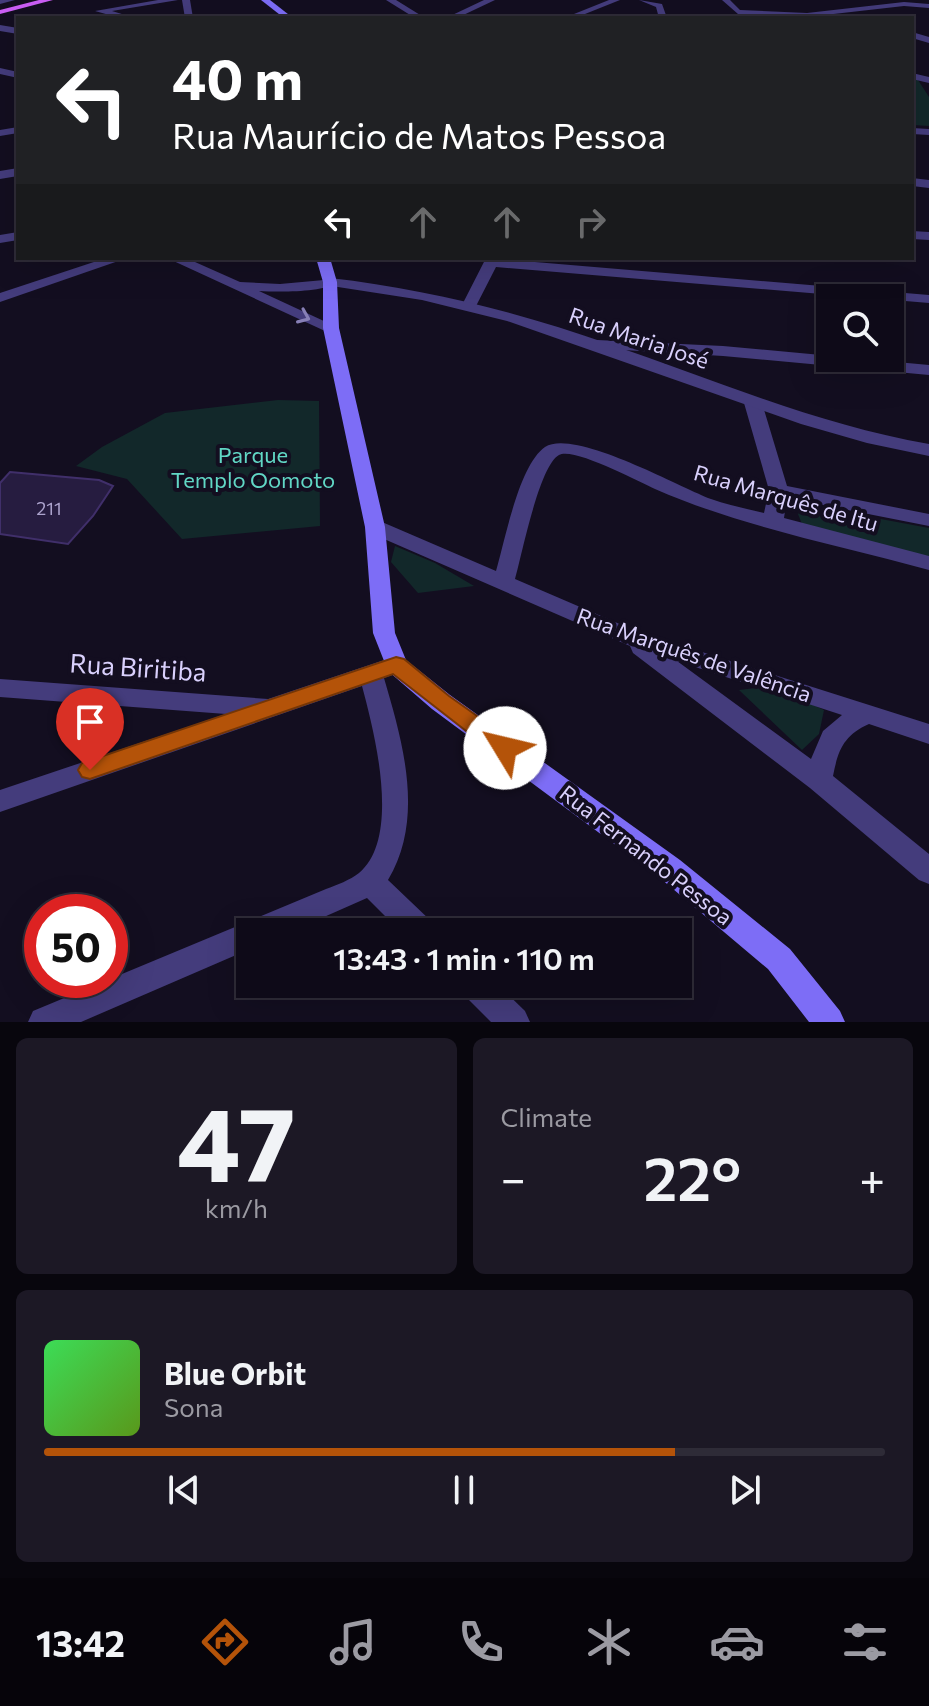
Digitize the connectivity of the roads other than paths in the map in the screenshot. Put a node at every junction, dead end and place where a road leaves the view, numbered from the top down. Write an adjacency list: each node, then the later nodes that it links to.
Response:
1 (11, 0): 13 (street)
2 (34, 0): 17 (main road)
3 (49, 0): 17 (main road)
4 (174, 0): 21 (street)
5 (265, 0): 22 (main road)
6 (390, 0): 23 (street)
7 (491, 0): 24 (street)
8 (616, 0): 25 (street)
9 (643, 0): 26 (street)
10 (726, 0): 18 (street)
11 (779, 0): 19 (street)
12 (884, 0): 14 (street)
13 (0, 2)
14 (904, 4): 15 (street); 16 (street)
15 (929, 6)
16 (863, 8): 19 (street); 20 (street)
17 (0, 11)
18 (737, 15): 19 (street)
19 (786, 15)
20 (920, 15)
21 (122, 16)
22 (286, 16)
23 (418, 16)
24 (455, 16)
25 (573, 16)
26 (662, 16)
27 (114, 260): 33 (street)
28 (324, 260): 31 (main road)
29 (492, 260): 34 (street); 35 (street)
30 (203, 264): 32 (street)
31 (330, 282): 32 (street, Rua Maria José); 35 (street, Rua Maria José); 36 (main road)
32 (225, 283): 36 (street, one-way to 36)
33 (0, 298)
34 (929, 299)
35 (470, 305): 37 (street, Rua Maria José)
36 (331, 328): 44 (main road)
37 (597, 345): 38 (street); 39 (street, Rua Maria José)
38 (929, 370)
39 (753, 403): 40 (street, Rua Maria José); 41 (street)
40 (929, 450)
41 (779, 490): 42 (street); 43 (street)
42 (929, 520)
43 (773, 521): 45 (street, Rua Marquês de Itu); 46 (street, Rua Marquês de Itu)
44 (375, 527): 46 (street, Rua Marquês de Valência); 48 (main road)
45 (929, 563)
46 (503, 583): 47 (street, Rua Marquês de Valência)
47 (628, 637): 51 (street, Rua Marquês de Valência); 53 (street)
48 (383, 669): 50 (street); 56 (street); 63 (main road, Rua Fernando Pessoa)
49 (0, 688): 50 (street, Rua Biritiba)
50 (271, 708): 54 (street)
51 (867, 715): 52 (street, Rua Marquês de Valência); 53 (street)
52 (929, 734)
53 (819, 780): 55 (street)
54 (0, 801)
55 (929, 871)
56 (371, 883): 57 (street); 58 (street)
57 (288, 918)
58 (407, 918)
59 (236, 940): 61 (street)
60 (489, 998): 62 (street)
61 (44, 1022)
62 (514, 1022)
63 (829, 1022)

